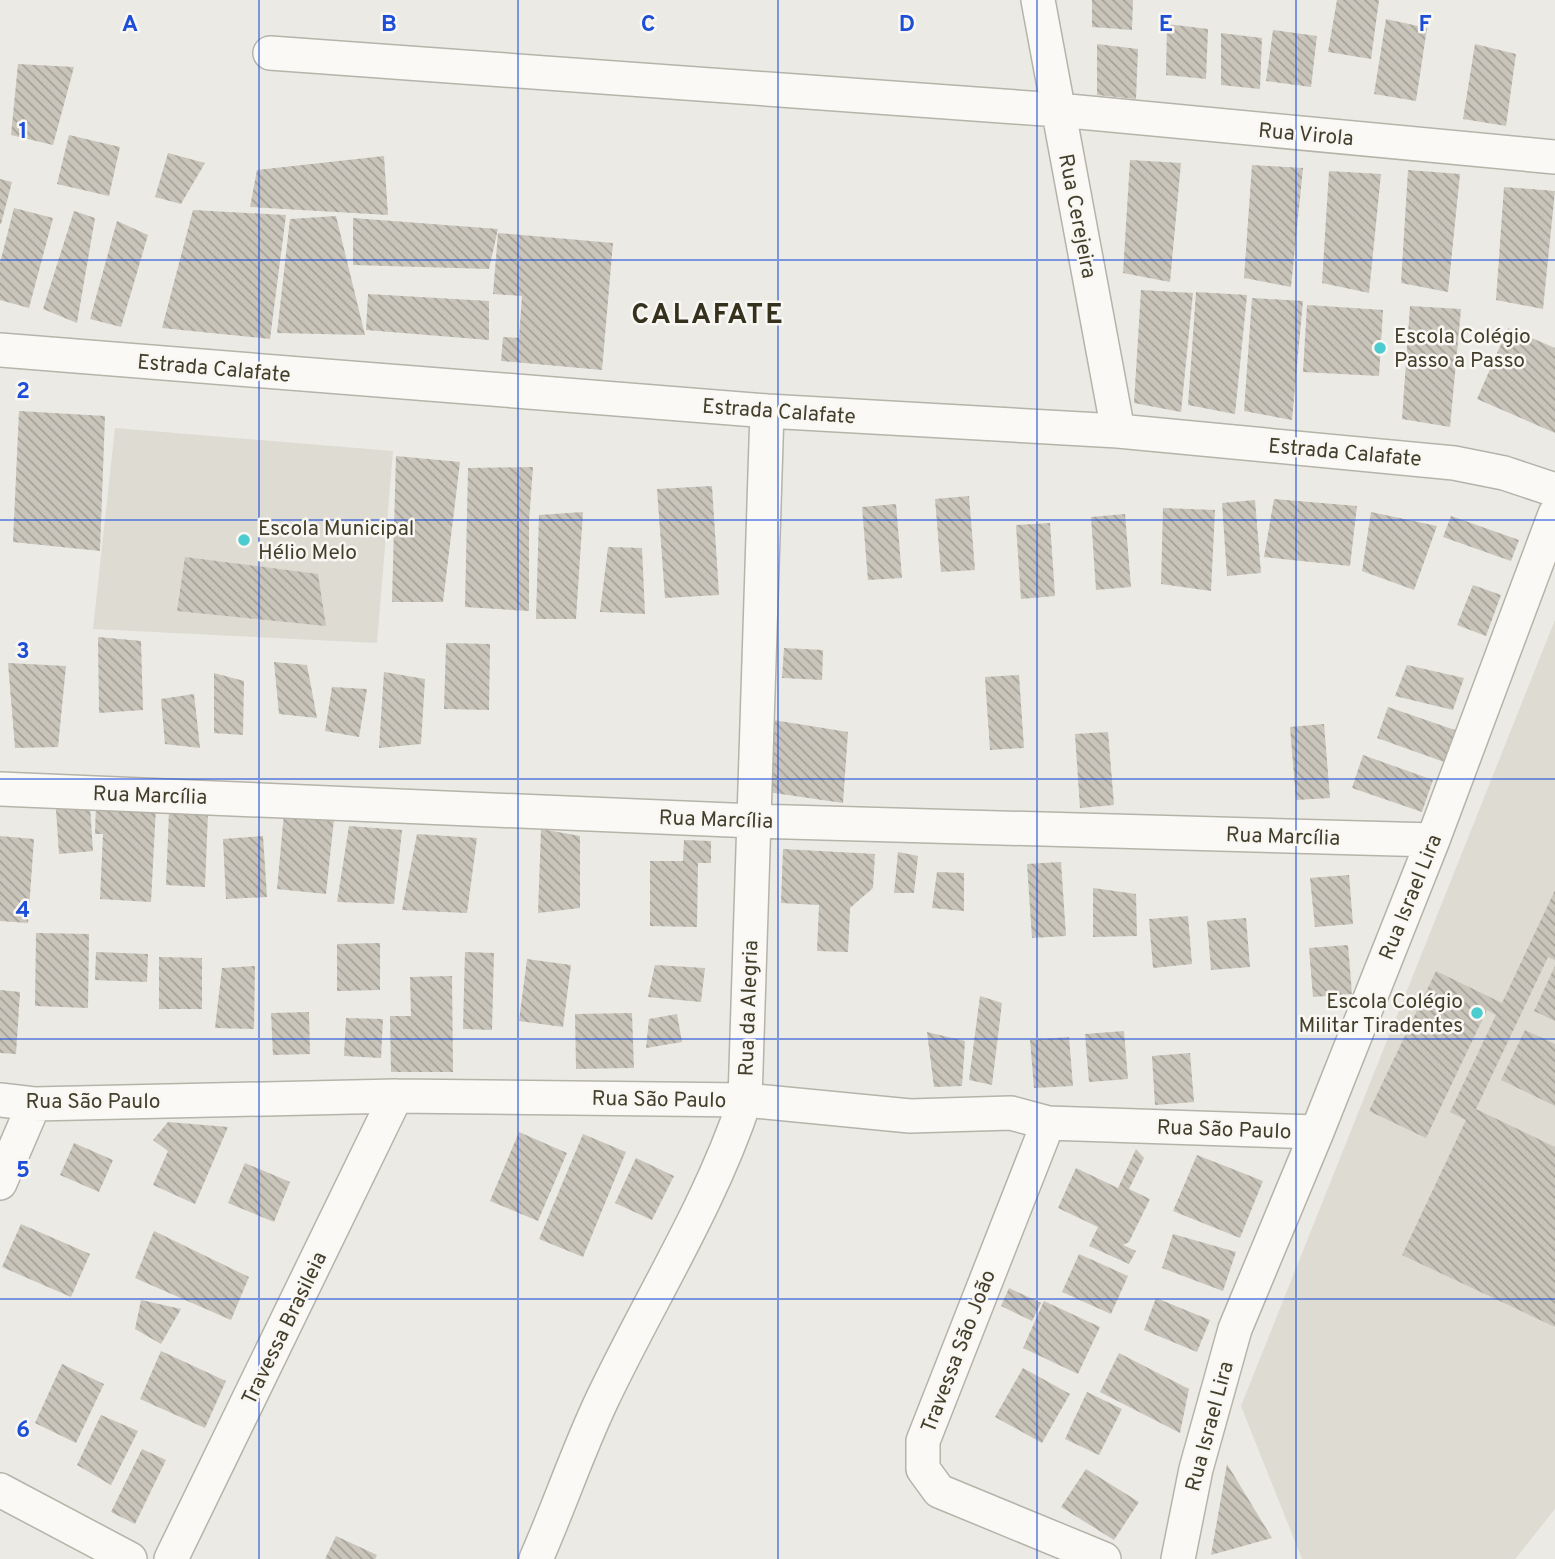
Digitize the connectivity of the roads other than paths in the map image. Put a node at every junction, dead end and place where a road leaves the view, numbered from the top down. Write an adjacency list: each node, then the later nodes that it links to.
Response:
1 (1038, 0): 3 (street, Rua Cerejeira)
2 (270, 53): 3 (street, Rua Virola)
3 (1058, 110): 4 (street, Rua Virola); 7 (street, Rua Cerejeira)
4 (1555, 158)
5 (0, 350): 6 (street, Estrada Calafate)
6 (767, 411): 7 (street, Estrada Calafate); 11 (street, Rua da Alegria)
7 (1118, 431): 8 (street, Estrada Calafate)
8 (1555, 490)
9 (1555, 514): 12 (street, Rua Israel Lira)
10 (0, 789): 11 (street, Rua Marcília)
11 (754, 821): 12 (street, Rua Marcília); 15 (street, Rua da Alegria)
12 (1433, 840): 18 (street, Rua Israel Lira)
13 (396, 1096): 15 (street, Rua São Paulo); 16 (street, Rua São Paulo); 22 (street, Travessa Brasileia)
14 (0, 1100): 16 (street, Rua São Paulo)
15 (745, 1100): 17 (street, Rua São Paulo); 23 (street, Rua da Alegria)
16 (34, 1104): 19 (street)
17 (1048, 1123): 18 (street, Rua São Paulo); 24 (street, Travessa São João)
18 (1317, 1132): 25 (street, Rua Israel Lira)
19 (0, 1183)
20 (0, 1490): 21 (street)
21 (130, 1559)
22 (171, 1559)
23 (536, 1559)
24 (1104, 1559)
25 (1178, 1559)

